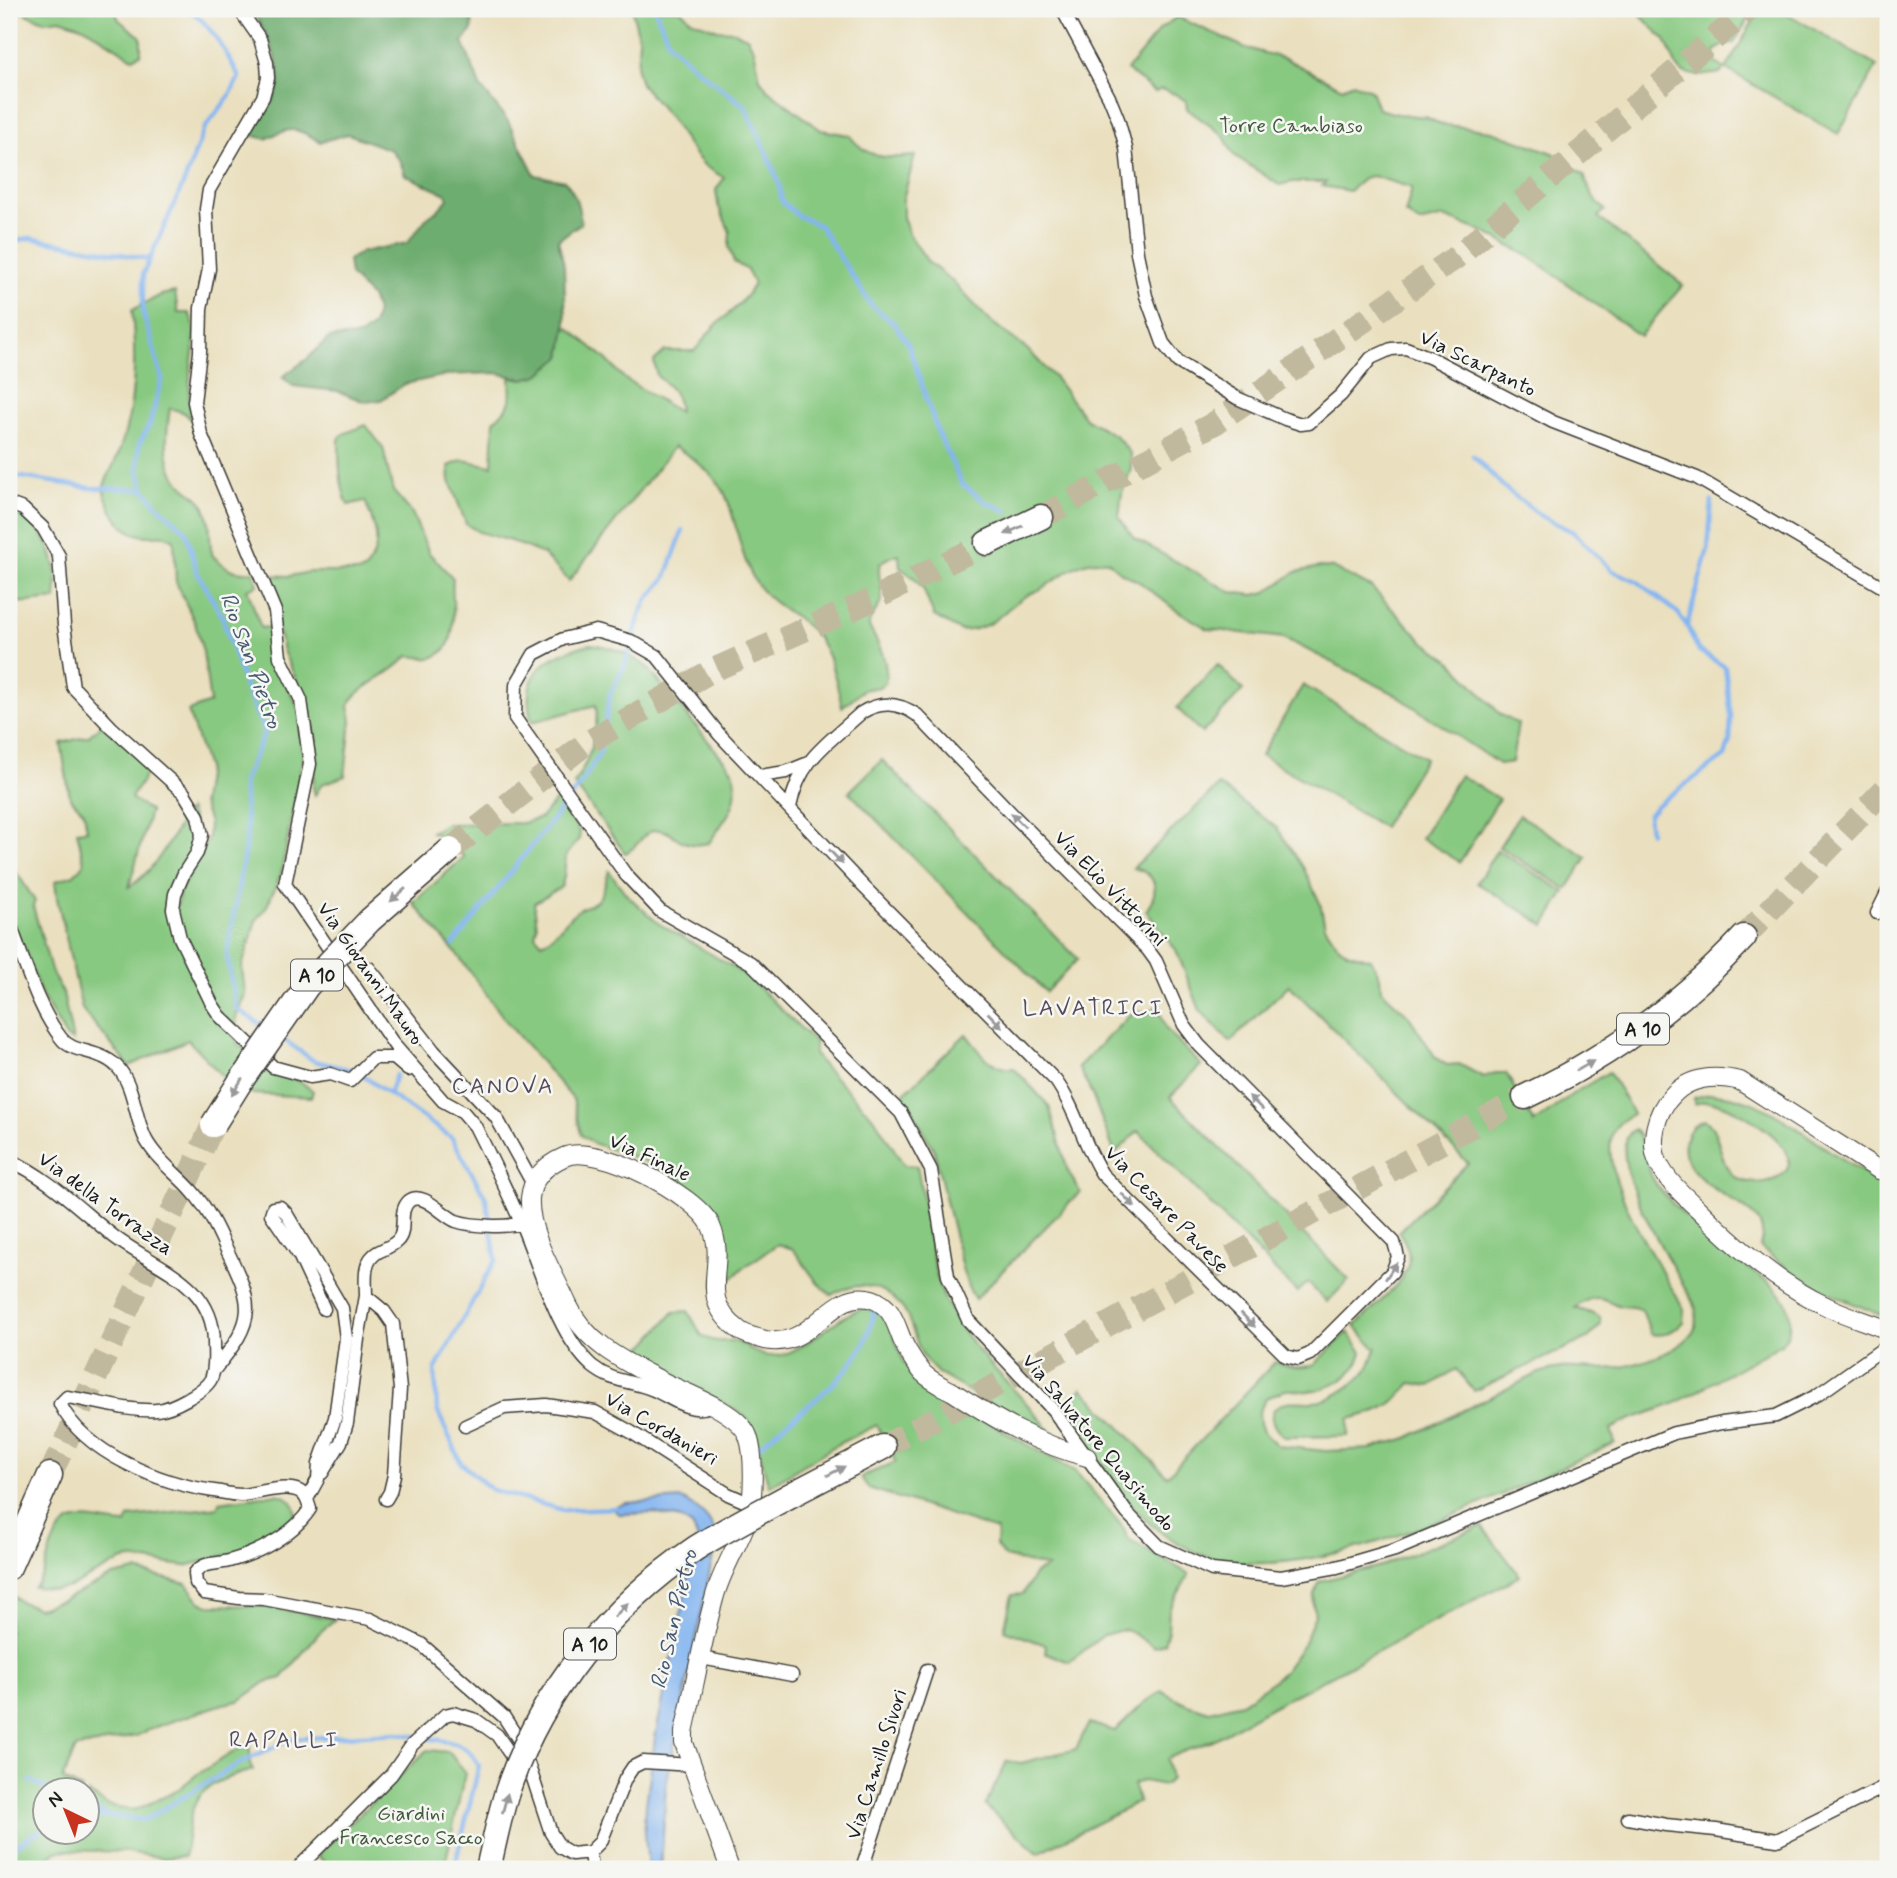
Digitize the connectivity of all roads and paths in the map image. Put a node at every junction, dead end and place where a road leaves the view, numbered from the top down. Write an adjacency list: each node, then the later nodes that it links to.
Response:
1 (239, 9): 16 (street, Via Giovanni Mauro)
2 (1062, 9): 6 (street, Via Scarpanto)
3 (9, 504): 16 (street)
4 (1041, 517): 5 (highway, one-way to 5)
5 (988, 543)
6 (1888, 590)
7 (806, 764): 8 (street); 9 (street); 25 (street, Via Elio Vittorini, one-way to 7)
8 (760, 776): 9 (street, Via Salvatore Quasimodo); 32 (street, Via Salvatore Quasimodo, bridge)
9 (790, 807): 25 (street, Via Cesare Pavese, one-way to 25)
10 (450, 850): 18 (highway, A 10, one-way to 18, bridge)
11 (1888, 891): 12 (street)
12 (1877, 913)
13 (9, 922): 28 (street)
14 (1744, 937): 17 (highway, A 10, one-way to 14)
15 (369, 968): 21 (street)
16 (430, 1087): 22 (street, Via Giovanni Mauro)
17 (1524, 1097)
18 (213, 1125)
19 (9, 1160): 28 (street, Via della Torrazza)
20 (1888, 1172): 26 (street)
21 (533, 1184): 29 (street); 32 (street, Via Finale)
22 (517, 1224): 23 (street); 29 (street, Via Giovanni Mauro)
23 (366, 1296): 34 (street); 35 (street)
24 (324, 1309): 34 (street)
25 (1346, 1321)
26 (1888, 1330)
27 (1888, 1345): 32 (street, Via Salvatore Quasimodo)
28 (215, 1370): 36 (street)
29 (710, 1406): 37 (street, Via Cordanieri)
30 (466, 1426): 37 (street, Via Cordanieri)
31 (883, 1447): 48 (highway, A 10, one-way to 31, bridge)
32 (1087, 1457)
33 (50, 1475): 38 (highway)
34 (318, 1479): 36 (street)
35 (386, 1499)
36 (305, 1500): 44 (street)
37 (751, 1504): 39 (street, Via Cordanieri)
38 (9, 1567)
39 (701, 1658): 41 (street); 42 (street, Via Cordanieri)
40 (927, 1670): 51 (street, Via Camillo Sivori)
41 (792, 1675)
42 (683, 1764): 46 (street); 50 (street, Via Cordanieri)
43 (1888, 1785): 45 (street)
44 (537, 1794): 46 (street); 47 (street)
45 (1628, 1818)
46 (590, 1852): 49 (street)
47 (297, 1869)
48 (488, 1869)
49 (592, 1869)
50 (730, 1869)
51 (862, 1869)

